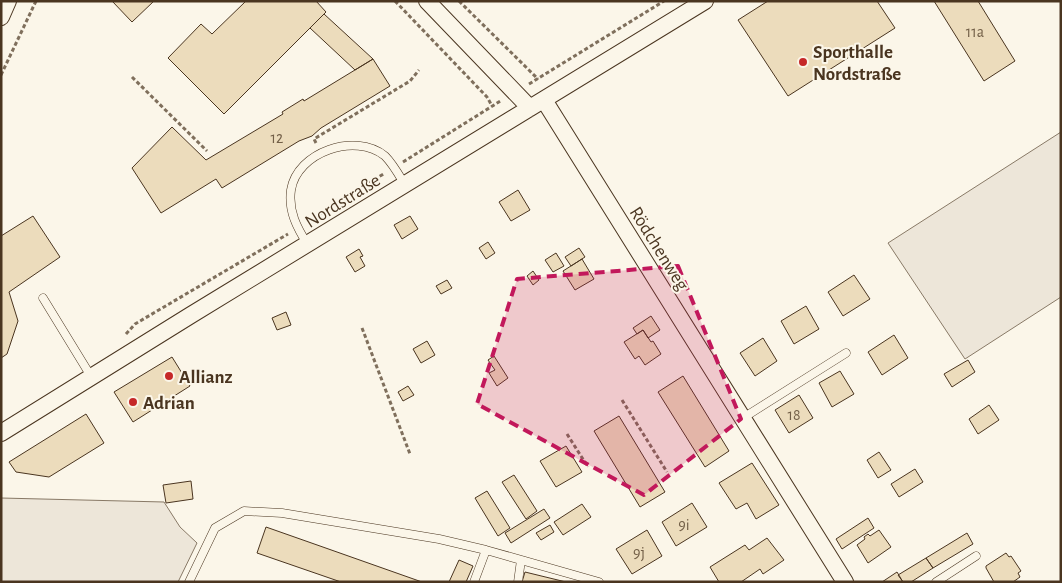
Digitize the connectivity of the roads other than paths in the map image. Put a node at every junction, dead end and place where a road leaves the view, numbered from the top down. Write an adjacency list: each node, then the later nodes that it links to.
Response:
1 (8, 1): 4 (street)
2 (427, 1): 6 (street)
3 (705, 1): 5 (street, Nordstraße)
4 (1, 17)
5 (544, 100): 6 (street, Nordstraße); 12 (street, Rödchenweg)
6 (530, 108): 7 (street, Nordstraße)
7 (405, 185): 8 (street, Nordstraße); 8 (lane)
8 (308, 245): 11 (street, Nordstraße)
9 (43, 298): 11 (lane)
10 (846, 353): 12 (lane)
11 (92, 378): 13 (street, Nordstraße)
12 (742, 418): 21 (street, Rödchenweg)
13 (1, 433)
14 (486, 550): 16 (lane); 17 (lane); 18 (lane)
15 (976, 556): 22 (lane)
16 (521, 560): 19 (lane); 20 (lane)
17 (189, 582)
18 (474, 582)
19 (518, 582)
20 (598, 582)
21 (845, 582)
22 (936, 582)

